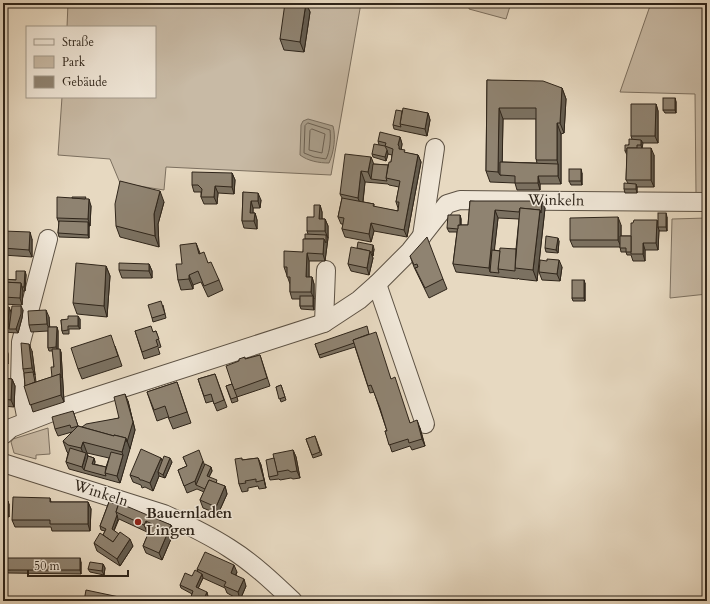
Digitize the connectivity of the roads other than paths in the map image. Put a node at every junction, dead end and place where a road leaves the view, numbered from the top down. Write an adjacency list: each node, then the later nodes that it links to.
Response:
1 (435, 148): 3 (street)
2 (707, 202): 3 (street, Winkeln)
3 (422, 236): 6 (street, Winkeln)
4 (48, 239): 8 (street)
5 (326, 270): 7 (street)
6 (377, 284): 7 (street, Winkeln); 9 (street)
7 (324, 323): 8 (street, Winkeln)
8 (27, 421): 10 (street, Winkeln)
9 (425, 424)
10 (3, 435)
11 (3, 463): 12 (street, Winkeln)
12 (293, 601)

